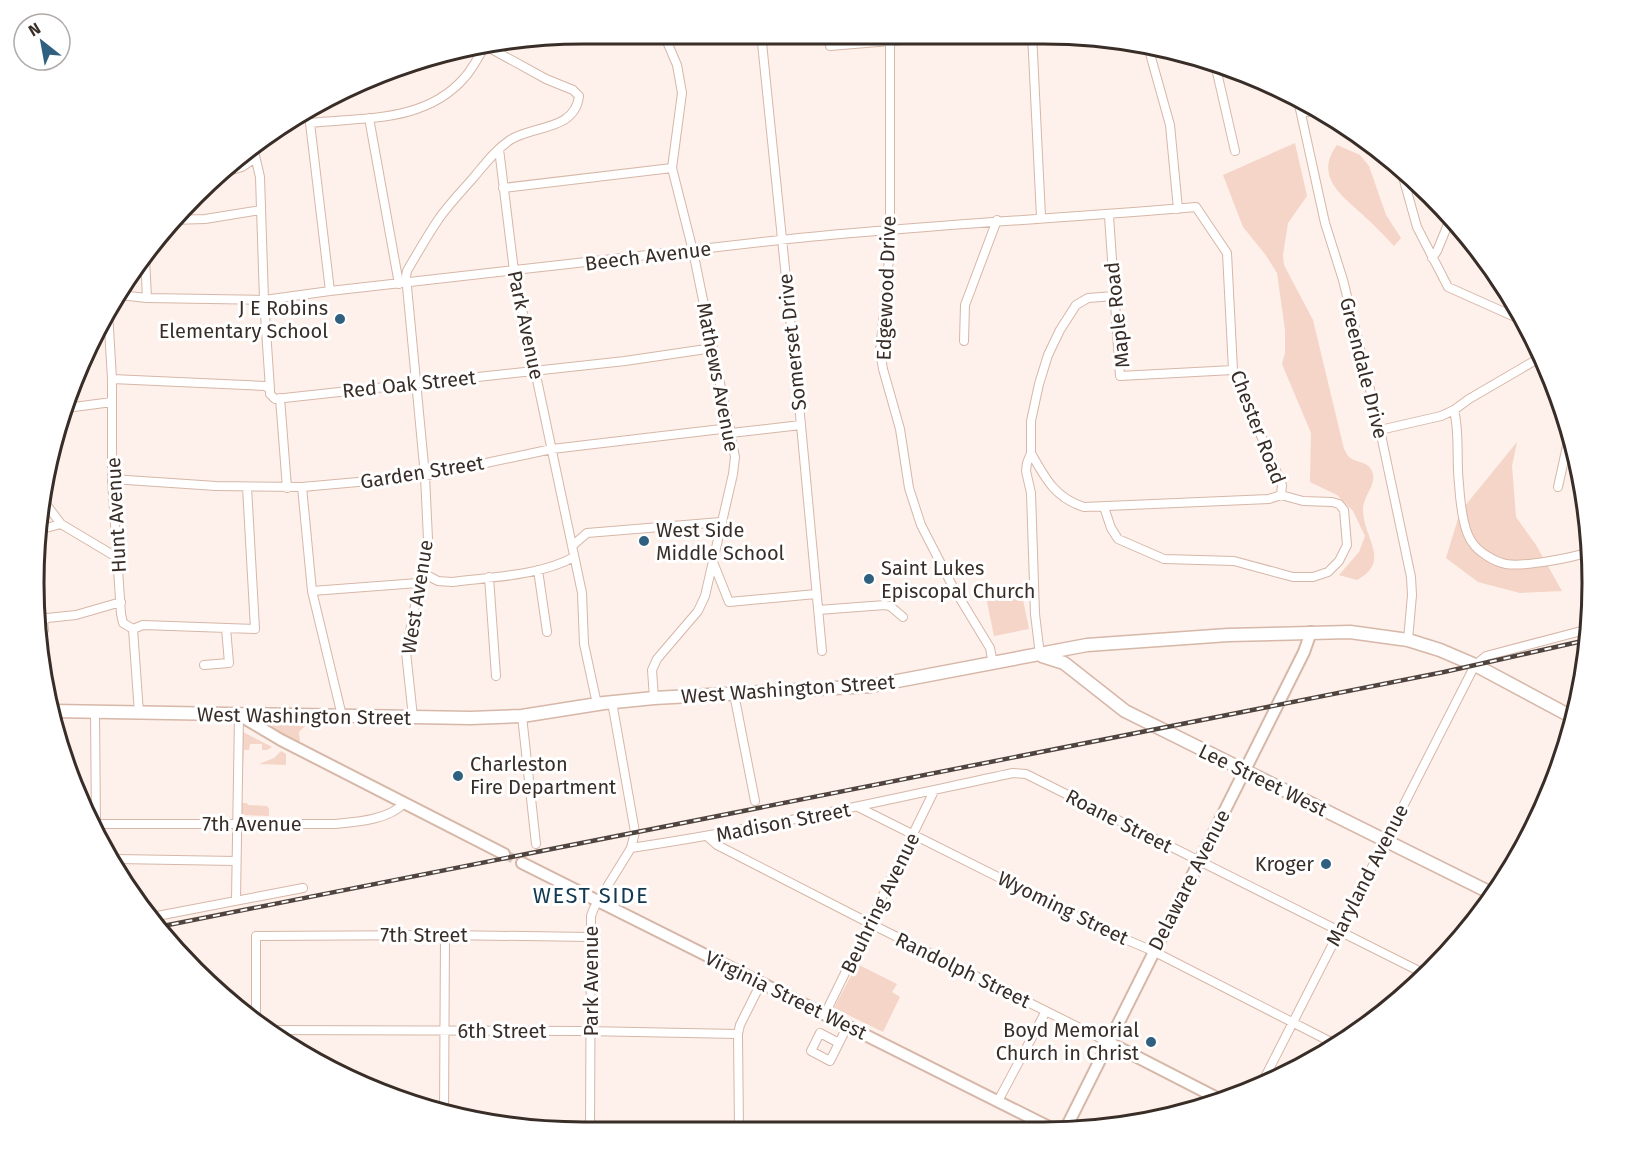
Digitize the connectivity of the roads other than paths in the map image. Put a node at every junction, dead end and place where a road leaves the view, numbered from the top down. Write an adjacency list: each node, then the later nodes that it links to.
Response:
1 (668, 44): 19 (street)
2 (762, 44): 30 (street, Somerset Drive)
3 (843, 44): 6 (street)
4 (890, 44): 29 (street, Edgewood Drive)
5 (1033, 44): 25 (street)
6 (830, 46)
7 (494, 51): 14 (street)
8 (480, 53): 13 (street)
9 (1150, 55): 22 (street)
10 (1217, 72): 15 (street)
11 (1305, 112): 12 (street)
12 (1302, 113): 57 (street, Greendale Drive)
13 (369, 118): 35 (street); 36 (street)
14 (499, 149): 21 (street, Park Avenue); 35 (street, West Avenue)
15 (1235, 151)
16 (254, 155): 17 (street)
17 (255, 158): 18 (street); 23 (street)
18 (238, 168)
19 (672, 168): 21 (street); 31 (street, Mathews Avenue)
20 (1405, 183): 32 (street)
21 (503, 188): 34 (street, Park Avenue)
22 (1178, 209): 24 (street, Beech Avenue); 46 (street, Chester Road)
23 (261, 210): 26 (street); 40 (street)
24 (1109, 216): 25 (street, Beech Avenue); 38 (street, Maple Road)
25 (1041, 217): 27 (street, Beech Avenue)
26 (184, 220)
27 (997, 220): 29 (street, Beech Avenue); 43 (street)
28 (1447, 226): 32 (street)
29 (890, 230): 30 (street, Beech Avenue); 97 (street, Edgewood Drive)
30 (781, 240): 31 (street, Beech Avenue); 55 (street, Somerset Drive)
31 (693, 251): 34 (street, Beech Avenue); 44 (street, Mathews Avenue)
32 (1432, 258): 41 (street)
33 (145, 267): 39 (street)
34 (514, 271): 35 (street, Beech Avenue); 47 (street, Park Avenue)
35 (403, 283): 36 (street, Beech Avenue); 49 (street, West Avenue)
36 (330, 291): 40 (street, Beech Avenue)
37 (126, 296): 39 (street, Beech Avenue)
38 (1114, 296): 46 (street, Maple Road); 59 (street)
39 (147, 298): 40 (street, Beech Avenue)
40 (264, 300): 50 (street)
41 (1509, 314)
42 (109, 327): 48 (street, Hunt Avenue)
43 (964, 341)
44 (713, 348): 47 (street, Red Oak Street); 56 (street, Mathews Avenue)
45 (1533, 361): 54 (street)
46 (1233, 370): 67 (street, Chester Road)
47 (535, 371): 49 (street, Red Oak Street); 58 (street, Park Avenue)
48 (112, 379): 50 (street); 52 (street, Hunt Avenue)
49 (416, 383): 51 (street, Red Oak Street); 61 (street, West Avenue)
50 (270, 389): 51 (street)
51 (280, 398): 65 (street)
52 (112, 402): 53 (street); 62 (street, Hunt Avenue)
53 (73, 407)
54 (1454, 410): 57 (street); 74 (street)
55 (801, 425): 56 (street, Garden Street); 83 (street, Somerset Drive)
56 (730, 430): 58 (street, Garden Street); 70 (street, Mathews Avenue)
57 (1380, 430): 93 (street, Greendale Drive)
58 (552, 449): 61 (street, Garden Street); 73 (street, Park Avenue)
59 (1031, 453): 68 (street, Chester Road); 96 (street)
60 (1565, 453): 66 (street)
61 (424, 476): 64 (street, Garden Street); 79 (street, West Avenue)
62 (112, 479): 63 (street, Garden Street); 76 (street, Hunt Avenue)
63 (247, 487): 65 (street, Garden Street); 88 (street)
64 (302, 487): 65 (street, Garden Street); 82 (street)
65 (288, 488)
66 (1558, 488)
67 (1281, 495): 68 (street, Chester Road); 68 (street)
68 (1104, 507)
69 (49, 508): 71 (street)
70 (721, 522): 73 (street); 77 (street, Mathews Avenue)
71 (61, 524): 72 (street); 76 (street)
72 (47, 528)
73 (572, 546): 75 (street, Park Avenue)
74 (1580, 554)
75 (574, 557): 78 (street); 105 (street, Park Avenue)
76 (118, 558): 84 (street, Hunt Avenue)
77 (713, 562): 83 (street); 103 (street, Mathews Avenue)
78 (538, 570): 80 (street); 90 (street)
79 (421, 572): 80 (street); 81 (street, West Avenue)
80 (489, 578): 100 (street)
81 (418, 584): 82 (street); 113 (street, West Avenue)
82 (312, 591): 111 (street)
83 (816, 594): 85 (street, Somerset Drive)
84 (121, 602): 87 (street); 89 (street, Hunt Avenue)
85 (818, 610): 86 (street); 95 (street, Somerset Drive)
86 (903, 617)
87 (45, 620)
88 (226, 628): 89 (street); 98 (street)
89 (133, 629): 108 (street, Hunt Avenue)
90 (547, 632)
91 (1311, 632): 93 (main road, West Washington Street); 94 (main road, West Washington Street); 114 (main road, Delaware Avenue)
92 (1579, 632): 99 (street)
93 (1408, 640): 99 (main road, West Washington Street)
94 (1117, 644): 96 (main road, West Washington Street); 101 (main road)
95 (822, 651)
96 (1040, 655): 97 (main road, West Washington Street); 101 (main road, Lee Street West)
97 (993, 664): 102 (main road, West Washington Street)
98 (204, 665)
99 (1475, 665): 109 (main road, West Washington Street); 124 (street, Maryland Avenue)
100 (496, 676)
101 (1083, 677): 114 (main road, Lee Street West)
102 (734, 694): 103 (main road, West Washington Street); 116 (street)
103 (654, 698): 104 (main road, West Washington Street)
104 (612, 702): 105 (main road, West Washington Street); 126 (street, Park Avenue)
105 (597, 704): 112 (main road, West Washington Street)
106 (59, 711): 107 (main road, West Washington Street)
107 (95, 712): 108 (main road, West Washington Street); 119 (street)
108 (139, 713): 110 (main road, West Washington Street)
109 (1565, 713)
110 (239, 715): 111 (main road, West Washington Street); 117 (main road); 120 (street)
111 (342, 716): 113 (main road, West Washington Street)
112 (522, 716): 113 (main road, West Washington Street); 125 (street)
113 (413, 717)
114 (1245, 770): 124 (main road, Lee Street West); 130 (main road, Delaware Avenue)
115 (934, 791): 118 (street, Madison Street); 122 (street, Beuhring Avenue); 130 (street, Roane Street)
116 (755, 801)
117 (404, 803): 120 (street, 7th Avenue); 127 (main road)
118 (858, 807): 122 (street, Wyoming Street); 123 (street, Madison Street)
119 (95, 812)
120 (237, 823): 121 (street, 7th Avenue); 129 (street)
121 (101, 825)
122 (914, 834): 137 (street, Beuhring Avenue); 141 (street, Wyoming Street)
123 (708, 837): 126 (street, Madison Street); 137 (street, Randolph Street)
124 (1384, 840): 133 (main road, Lee Street West); 138 (street, Maryland Avenue)
125 (536, 844)
126 (631, 848): 135 (street, Park Avenue)
127 (504, 854)
128 (120, 859): 129 (street)
129 (236, 861): 134 (street)
130 (1198, 861): 138 (street, Roane Street); 141 (main road, Delaware Avenue)
131 (522, 863): 135 (main road, Virginia Street West)
132 (303, 888): 134 (street)
133 (1485, 890)
134 (236, 900): 136 (street)
135 (598, 901): 140 (street, Park Avenue); 143 (main road, Virginia Street West)
136 (159, 916)
137 (869, 923): 145 (street, Randolph Street); 146 (street, Beuhring Avenue)
138 (1339, 932): 142 (street, Roane Street); 147 (street, Maryland Avenue)
139 (445, 935): 140 (street, 7th Street); 144 (street, 7th Street); 150 (street)
140 (591, 938): 151 (street, Park Avenue)
141 (1154, 951): 147 (street, Wyoming Street); 154 (main road, Delaware Avenue)
142 (1417, 970)
143 (761, 983): 146 (main road, Virginia Street West); 152 (street)
144 (255, 1011)
145 (1046, 1011): 154 (street, Randolph Street); 158 (street)
146 (825, 1014): 148 (main road, Virginia Street West)
147 (1293, 1023): 153 (street, Wyoming Street); 156 (street, Maryland Avenue)
148 (848, 1025): 155 (street); 158 (main road, Virginia Street West)
149 (282, 1030): 150 (street, 6th Street)
150 (444, 1030): 151 (street, 6th Street); 159 (street)
151 (591, 1031): 152 (street, 6th Street); 161 (street, Park Avenue)
152 (738, 1034): 162 (street)
153 (1327, 1040)
154 (1108, 1042): 157 (main road, Randolph Street); 160 (main road, Delaware Avenue)
155 (839, 1043)
156 (1268, 1072)
157 (1210, 1095)
158 (998, 1101): 163 (main road, Virginia Street West)
159 (444, 1103)
160 (1070, 1120)
161 (590, 1122)
162 (739, 1122)
163 (1039, 1122)

